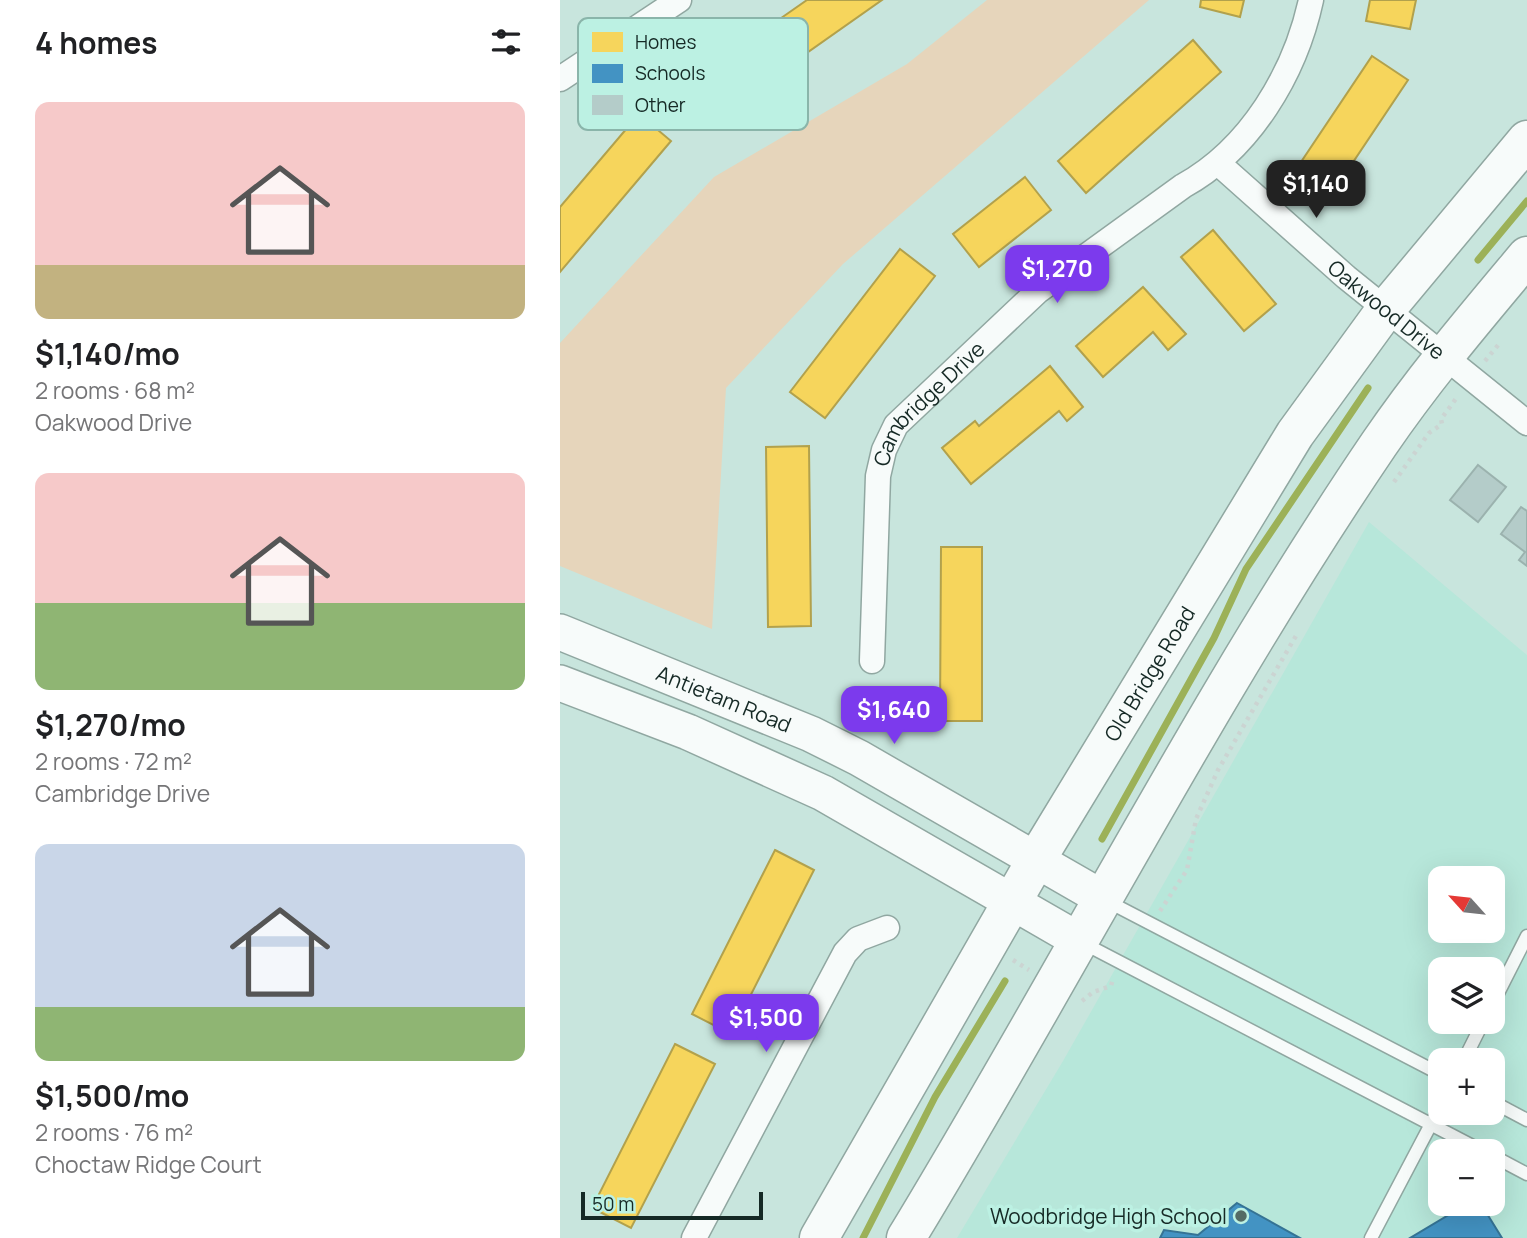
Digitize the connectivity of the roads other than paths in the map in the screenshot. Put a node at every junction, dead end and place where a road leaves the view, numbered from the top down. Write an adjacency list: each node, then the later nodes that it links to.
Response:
1 (679, 0): 3 (street)
2 (1311, 0): 7 (street, Cambridge Drive)
3 (652, 18)
4 (578, 67): 5 (street)
5 (560, 79)
6 (1527, 140): 9 (main road, Old Bridge Road)
7 (1219, 164): 9 (street, Oakwood Drive); 13 (street, Cambridge Drive)
8 (1527, 256): 10 (main road)
9 (1386, 309): 10 (street, Oakwood Drive); 15 (main road, Old Bridge Road)
10 (1444, 356): 11 (street, Oakwood Drive); 16 (main road)
11 (1527, 423)
12 (560, 632): 15 (street, Antietam Road)
13 (872, 661)
14 (560, 683): 17 (street)
15 (1036, 860): 16 (street, Antietam Road); 17 (main road, Old Bridge Road)
16 (1104, 899): 20 (main road); 22 (lane)
17 (1012, 902): 20 (street); 32 (main road, Old Bridge Road)
18 (887, 928): 31 (street)
19 (1527, 936): 21 (lane)
20 (1080, 941): 25 (lane); 33 (main road)
21 (1505, 979)
22 (1428, 1068)
23 (1505, 1108): 24 (lane)
24 (1527, 1120)
25 (1428, 1122)
26 (1431, 1125): 34 (lane)
27 (1434, 1125): 28 (lane)
28 (1460, 1139)
29 (1505, 1162): 30 (lane)
30 (1527, 1174)
31 (694, 1238)
32 (819, 1238)
33 (906, 1238)
34 (1371, 1238)

